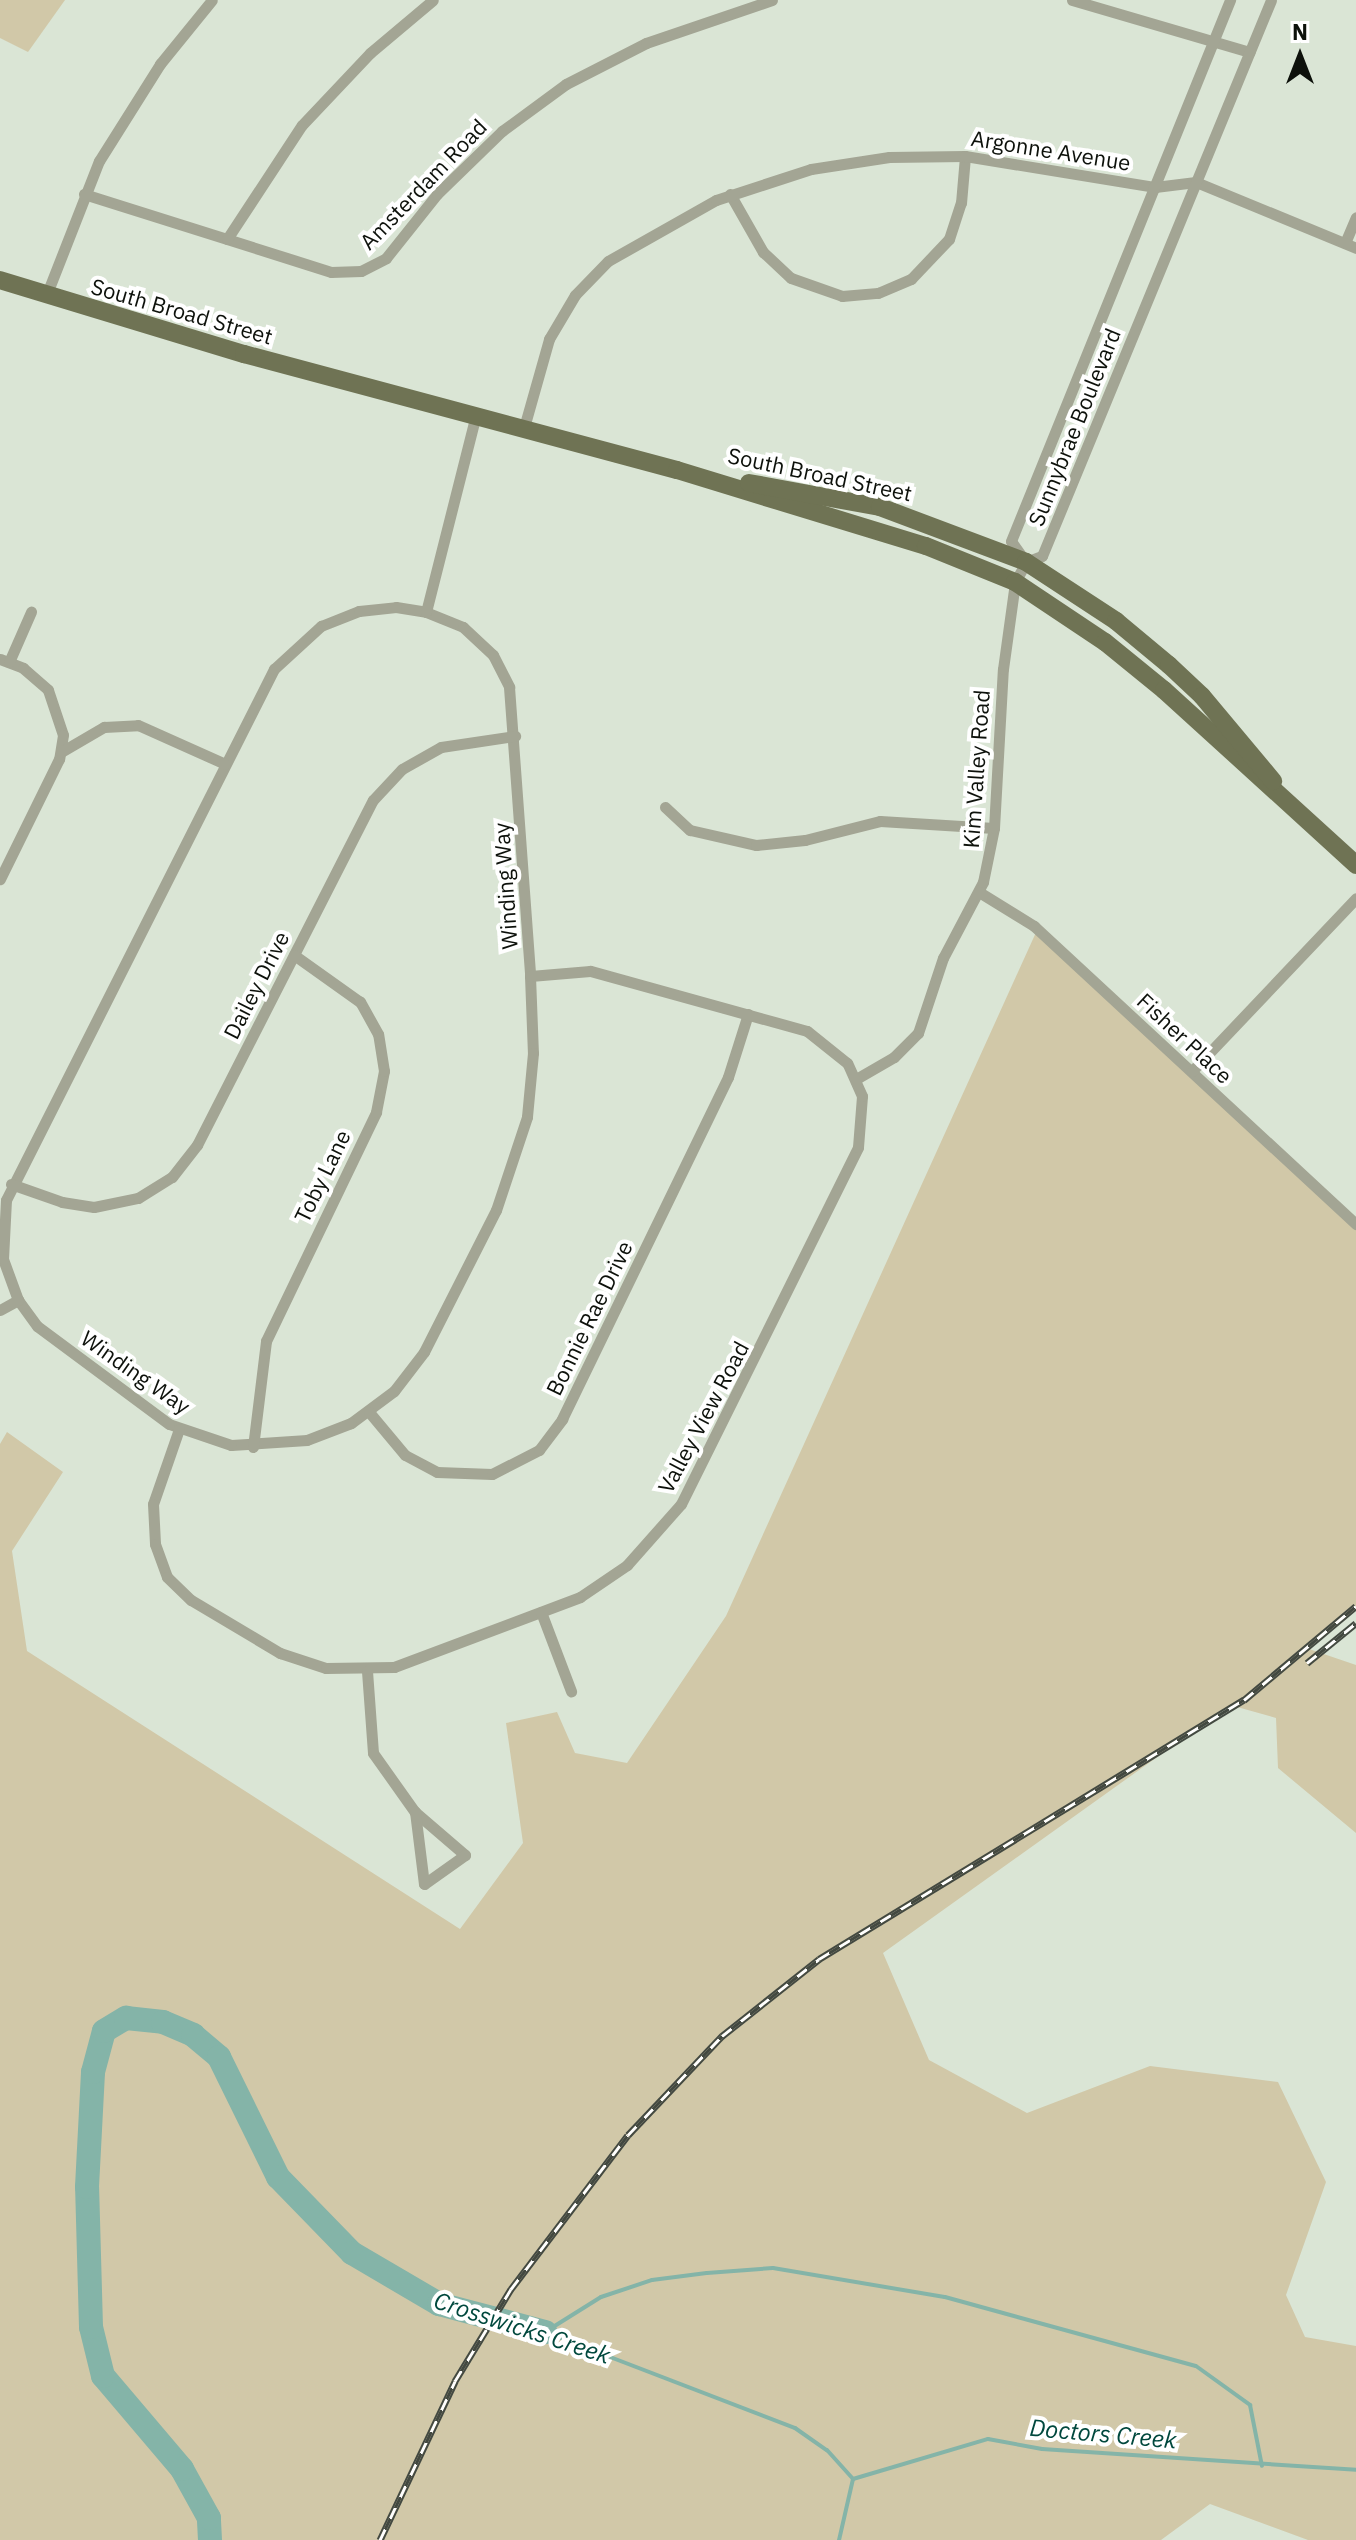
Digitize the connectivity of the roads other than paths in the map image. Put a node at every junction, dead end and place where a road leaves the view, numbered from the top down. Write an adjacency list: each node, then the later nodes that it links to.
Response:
1 (433, 0): 15 (street)
2 (772, 0): 15 (street, Amsterdam Road)
3 (1072, 0): 7 (street)
4 (1230, 0): 7 (street, Sunnybrae Boulevard)
5 (1271, 0): 8 (street, Sunnybrae Boulevard)
6 (208, 1): 12 (street)
7 (1214, 40): 8 (street); 11 (street, Sunnybrae Boulevard)
8 (1250, 52): 10 (street, Sunnybrae Boulevard)
9 (965, 156): 11 (street, Argonne Avenue); 13 (street, Argonne Avenue); 13 (street)
10 (1196, 182): 11 (street, Argonne Avenue); 16 (street, Argonne Avenue); 22 (street, Sunnybrae Boulevard)
11 (1155, 187): 22 (street, Sunnybrae Boulevard)
12 (84, 194): 15 (street, Amsterdam Road); 18 (street)
13 (730, 194): 20 (street, Argonne Avenue)
14 (1356, 217): 16 (street)
15 (227, 239)
16 (1351, 246)
17 (0, 280): 18 (main road, South Broad Street)
18 (46, 296): 19 (main road, South Broad Street)
19 (475, 419): 20 (main road, South Broad Street); 25 (street)
20 (523, 432): 21 (main road, South Broad Street)
21 (677, 470): 22 (main road, South Broad Street); 23 (main road, South Broad Street)
22 (1026, 562): 23 (street, Kim Valley Road); 27 (main road, South Broad Street)
23 (1015, 582): 28 (main road, South Broad Street); 36 (street, Kim Valley Road)
24 (31, 612): 26 (street)
25 (426, 612): 31 (street, Winding Way); 33 (street, Winding Way)
26 (5, 660): 32 (street)
27 (1169, 665): 28 (main road); 29 (main road, South Broad Street)
28 (1164, 690): 30 (main road, South Broad Street)
29 (1202, 696): 30 (main road); 34 (main road, South Broad Street)
30 (1186, 711): 34 (main road, South Broad Street)
31 (515, 736): 41 (street, Dailey Drive); 42 (street, Winding Way)
32 (61, 752): 33 (street); 38 (street)
33 (225, 764): 46 (street, Winding Way)
34 (1284, 796): 37 (main road, South Broad Street)
35 (665, 807): 36 (street)
36 (994, 828): 39 (street, Kim Valley Road)
37 (1356, 865)
38 (0, 879)
39 (979, 892): 44 (street, Fisher Place); 45 (street, Kim Valley Road)
40 (1356, 898): 44 (street)
41 (294, 955): 46 (street, Dailey Drive); 52 (street, Toby Lane)
42 (530, 976): 43 (street); 50 (street, Winding Way)
43 (748, 1014): 45 (street); 50 (street, Bonnie Rae Drive)
44 (1192, 1071): 47 (street, Fisher Place)
45 (856, 1079): 53 (street, Valley View Road)
46 (11, 1184): 48 (street, Winding Way)
47 (1356, 1224)
48 (18, 1300): 49 (street); 51 (street, Winding Way)
49 (0, 1310)
50 (369, 1412): 52 (street, Winding Way)
51 (179, 1429): 52 (street, Winding Way); 54 (street, Valley View Road)
52 (253, 1447)
53 (541, 1612): 54 (street, Valley View Road); 55 (street)
54 (367, 1671): 56 (street)
55 (571, 1691)
56 (415, 1812): 56 (street)

